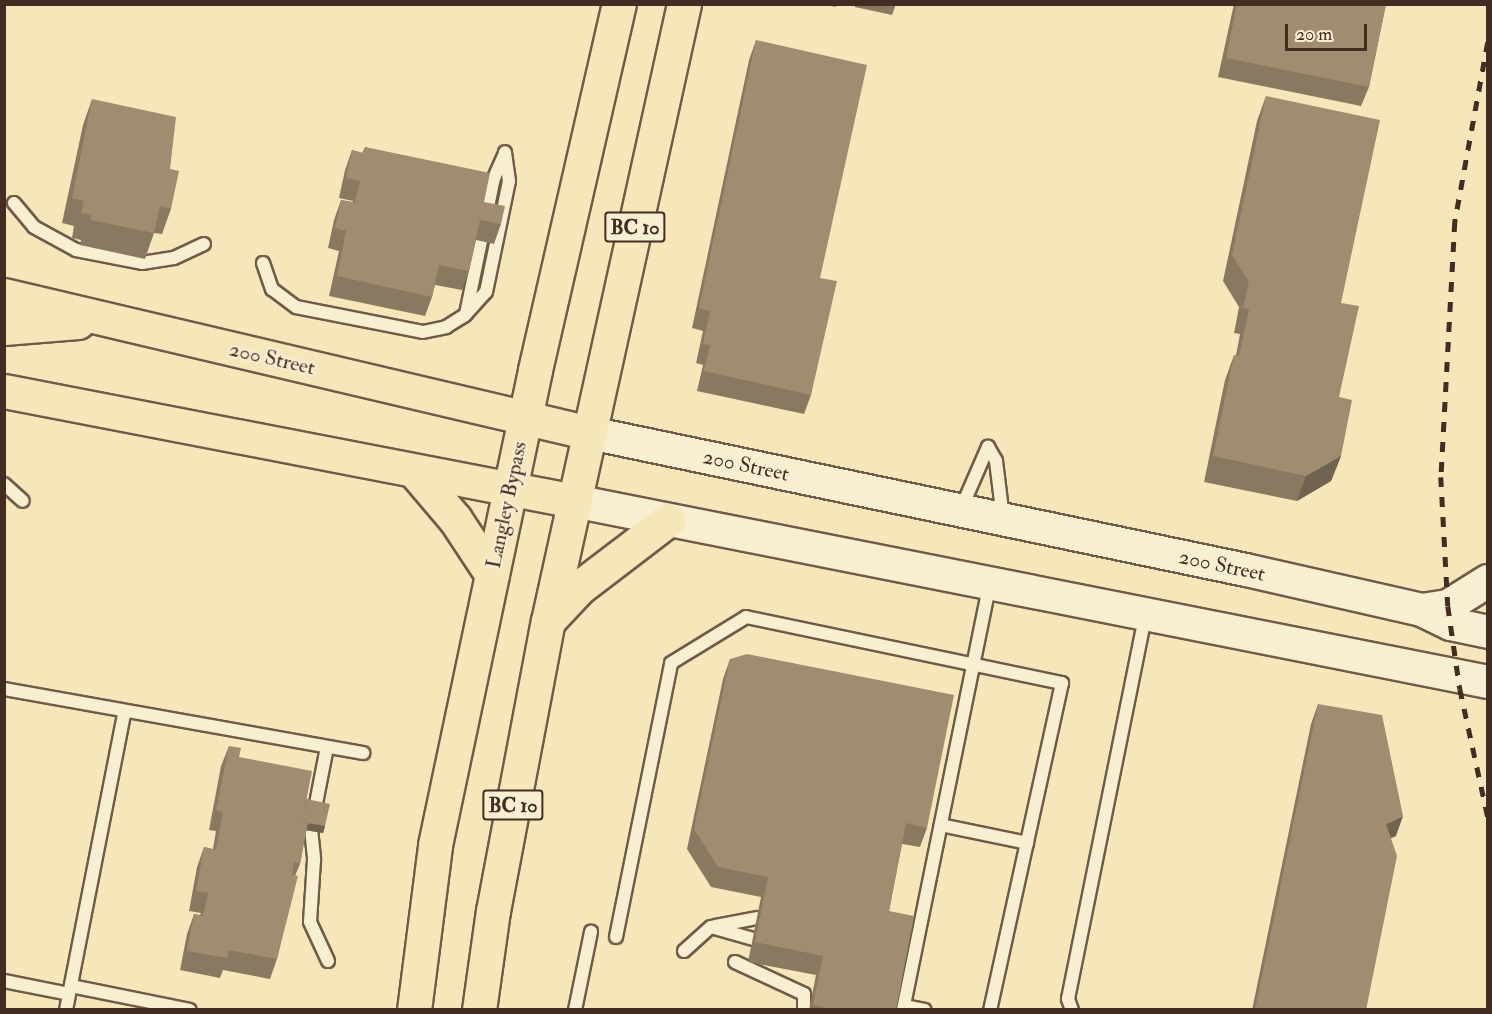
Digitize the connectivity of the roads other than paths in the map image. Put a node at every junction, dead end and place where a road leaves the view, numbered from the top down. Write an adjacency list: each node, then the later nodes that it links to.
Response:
1 (618, 4): 11 (main road, Langley Bypass / BC 10)
2 (684, 4): 12 (main road, BC 10)
3 (506, 152): 6 (lane)
4 (14, 203): 5 (lane)
5 (204, 244)
6 (263, 263)
7 (4, 295): 8 (main road, 200 Street)
8 (110, 320): 9 (main road); 11 (main road, 200 Street)
9 (4, 328)
10 (4, 391): 13 (main road)
11 (525, 418): 12 (main road, 200 Street); 15 (main road, Langley Bypass / BC 10)
12 (590, 433): 17 (main road, BC 10); 18 (main road, 200 Street)
13 (415, 472): 15 (main road); 21 (main road)
14 (4, 484): 16 (lane)
15 (510, 489): 17 (main road); 21 (main road, Langley Bypass / BC 10)
16 (23, 501)
17 (574, 501): 19 (main road); 26 (main road, BC 10)
18 (960, 512): 20 (main road, 200 Street); 20 (lane)
19 (668, 520): 23 (main road); 26 (main road)
20 (1003, 521): 24 (main road, 200 Street)
21 (492, 575): 49 (main road, Langley Bypass / BC 10)
22 (1488, 581): 24 (main road)
23 (990, 584): 25 (main road); 28 (lane)
24 (1422, 610): 27 (main road, 200 Street)
25 (1146, 616): 29 (main road); 55 (lane)
26 (548, 621): 50 (main road, BC 10)
27 (1488, 632)
28 (974, 665): 34 (lane); 35 (lane); 39 (lane)
29 (1488, 682)
30 (4, 689): 31 (lane)
31 (124, 713): 32 (lane); 45 (lane)
32 (327, 747): 33 (lane); 42 (lane)
33 (363, 753)
34 (941, 825): 35 (lane); 46 (lane)
35 (1027, 843): 54 (lane)
36 (757, 918): 37 (lane)
37 (711, 927): 40 (lane); 41 (lane)
38 (591, 932): 51 (lane)
39 (616, 937)
40 (753, 939)
41 (684, 951)
42 (328, 961)
43 (735, 962): 52 (lane)
44 (4, 981): 45 (lane)
45 (70, 990): 47 (lane); 48 (lane)
46 (904, 1008): 53 (lane)
47 (66, 1010)
48 (190, 1010)
49 (414, 1010)
50 (479, 1010)
51 (575, 1010)
52 (804, 1010)
53 (925, 1010)
54 (990, 1010)
55 (1072, 1010)

